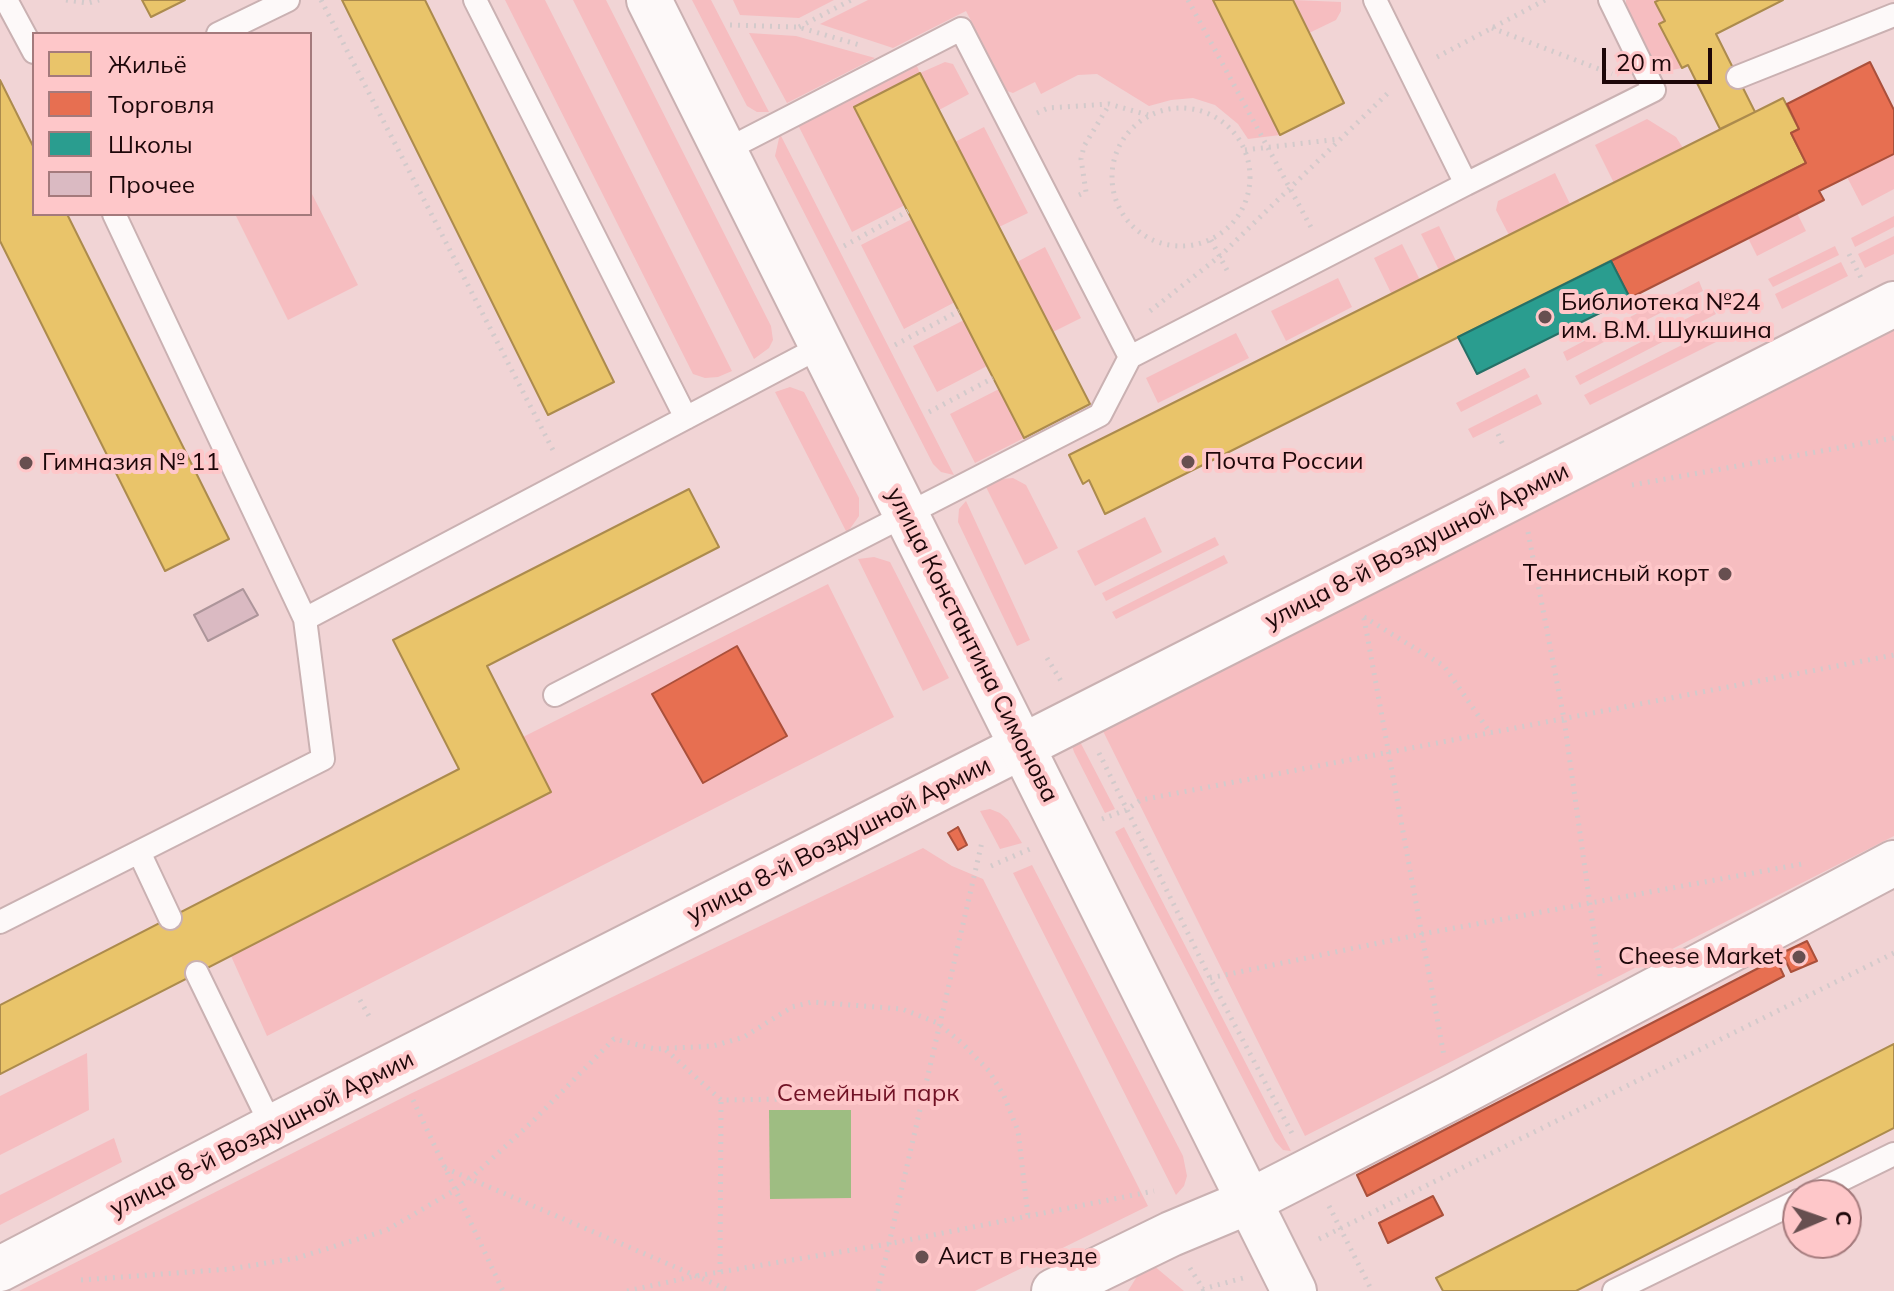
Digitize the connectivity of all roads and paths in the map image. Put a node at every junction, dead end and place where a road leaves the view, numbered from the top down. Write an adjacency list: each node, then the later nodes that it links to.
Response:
1 (6, 0): 18 (lane)
2 (66, 0): 3 (path)
3 (99, 0)
4 (288, 0): 17 (lane)
5 (321, 0): 52 (path)
6 (475, 0): 48 (lane)
7 (649, 0): 29 (street, улица Константина Симонова)
8 (851, 0): 15 (path)
9 (1188, 0): 27 (path)
10 (1375, 0): 20 (lane)
11 (1545, 0): 16 (path)
12 (1610, 0): 22 (lane)
13 (1894, 15): 21 (lane)
14 (730, 25): 15 (path)
15 (798, 27): 19 (path)
16 (1492, 28): 20 (path); 22 (path)
17 (222, 32)
18 (32, 48)
19 (903, 58): 25 (lane); 29 (lane)
20 (1410, 71): 26 (path); 30 (lane)
21 (1738, 77)
22 (1654, 90): 30 (lane)
23 (1109, 104): 24 (path); 25 (path); 32 (path)
24 (1149, 115): 28 (path); 35 (path)
25 (1011, 127): 32 (lane)
26 (1340, 139): 27 (path); 31 (path)
27 (1267, 147): 28 (path); 31 (path)
28 (1245, 150): 35 (path)
29 (724, 151): 44 (street, улица Константина Симонова)
30 (1466, 184): 39 (lane)
31 (1291, 188): 38 (path); 39 (path)
32 (1054, 209): 45 (lane)
33 (908, 211): 36 (path)
34 (115, 216): 57 (lane)
35 (1211, 240): 38 (path)
36 (844, 246)
37 (1849, 254): 40 (path)
38 (1220, 256): 45 (path)
39 (1327, 257): 45 (lane)
40 (1858, 271)
41 (1894, 304): 54 (street, улица 8-й Воздушной Армии)
42 (959, 311): 43 (path)
43 (895, 345)
44 (822, 346): 48 (lane); 55 (street, улица Константина Симонова)
45 (1130, 357): 55 (lane)
46 (993, 378): 47 (path)
47 (929, 412)
48 (686, 418): 52 (lane)
49 (1498, 434): 51 (path)
50 (1894, 438): 53 (path)
51 (1504, 447)
52 (568, 480): 57 (lane)
53 (1630, 485)
54 (1513, 496): 56 (street, улица 8-й Воздушной Армии); 62 (path)
55 (907, 514): 61 (lane); 65 (street, улица Константина Симонова)
56 (1360, 597): 63 (path); 65 (street, улица 8-й Воздушной Армии); 66 (path)
57 (305, 619): 70 (lane)
58 (1894, 655): 62 (path)
59 (1047, 658): 60 (path)
60 (1066, 688)
61 (555, 695)
62 (1564, 719): 63 (path); 74 (path)
63 (1491, 734): 66 (path)
64 (1093, 741): 67 (path)
65 (1023, 746): 68 (street, улица Константина Симонова); 90 (street, улица 8-й Воздушной Армии)
66 (1390, 753): 67 (path); 77 (path)
67 (1126, 810): 68 (path); 80 (path)
68 (1066, 833): 72 (path); 98 (street, улица Константина Симонова)
69 (982, 842): 84 (path)
70 (139, 852): 75 (lane); 76 (lane)
71 (1894, 863): 83 (street)
72 (991, 866)
73 (1786, 866): 74 (path)
74 (1589, 902): 77 (path); 83 (path)
75 (170, 918)
76 (0, 922)
77 (1422, 934): 80 (path); 88 (path)
78 (1894, 953): 101 (path)
79 (197, 973): 90 (lane)
80 (1210, 978): 91 (path)
81 (360, 1000): 82 (path)
82 (369, 1016)
83 (1606, 1017): 88 (street)
84 (938, 1023): 85 (path); 87 (path); 100 (path)
85 (665, 1049): 89 (path); 94 (path)
86 (410, 1094): 93 (path)
87 (922, 1097): 89 (path); 103 (path)
88 (1451, 1098): 98 (street)
89 (721, 1100): 106 (path)
90 (272, 1127): 105 (street, улица 8-й Воздушной Армии)
91 (1299, 1147)
92 (1894, 1154): 95 (lane)
93 (445, 1168): 94 (path); 96 (path)
94 (471, 1178): 96 (path); 107 (path)
95 (1843, 1179)
96 (455, 1190): 108 (path); 111 (path)
97 (1154, 1191): 100 (path)
98 (1250, 1201): 109 (street, улица Константина Симонова); 115 (street)
99 (1782, 1209): 117 (lane)
100 (1028, 1216): 103 (path)
101 (1340, 1228): 102 (path); 116 (path)
102 (1319, 1239)
103 (888, 1244): 106 (path); 114 (path)
104 (1184, 1257): 110 (path)
105 (0, 1269)
106 (720, 1272): 107 (path)
107 (696, 1276): 112 (path); 113 (path)
108 (81, 1280)
109 (1272, 1280): 110 (path)
110 (1202, 1290)
111 (503, 1291)
112 (627, 1291)
113 (731, 1291)
114 (878, 1291)
115 (1054, 1291)
116 (1372, 1291)
117 (1614, 1291)

